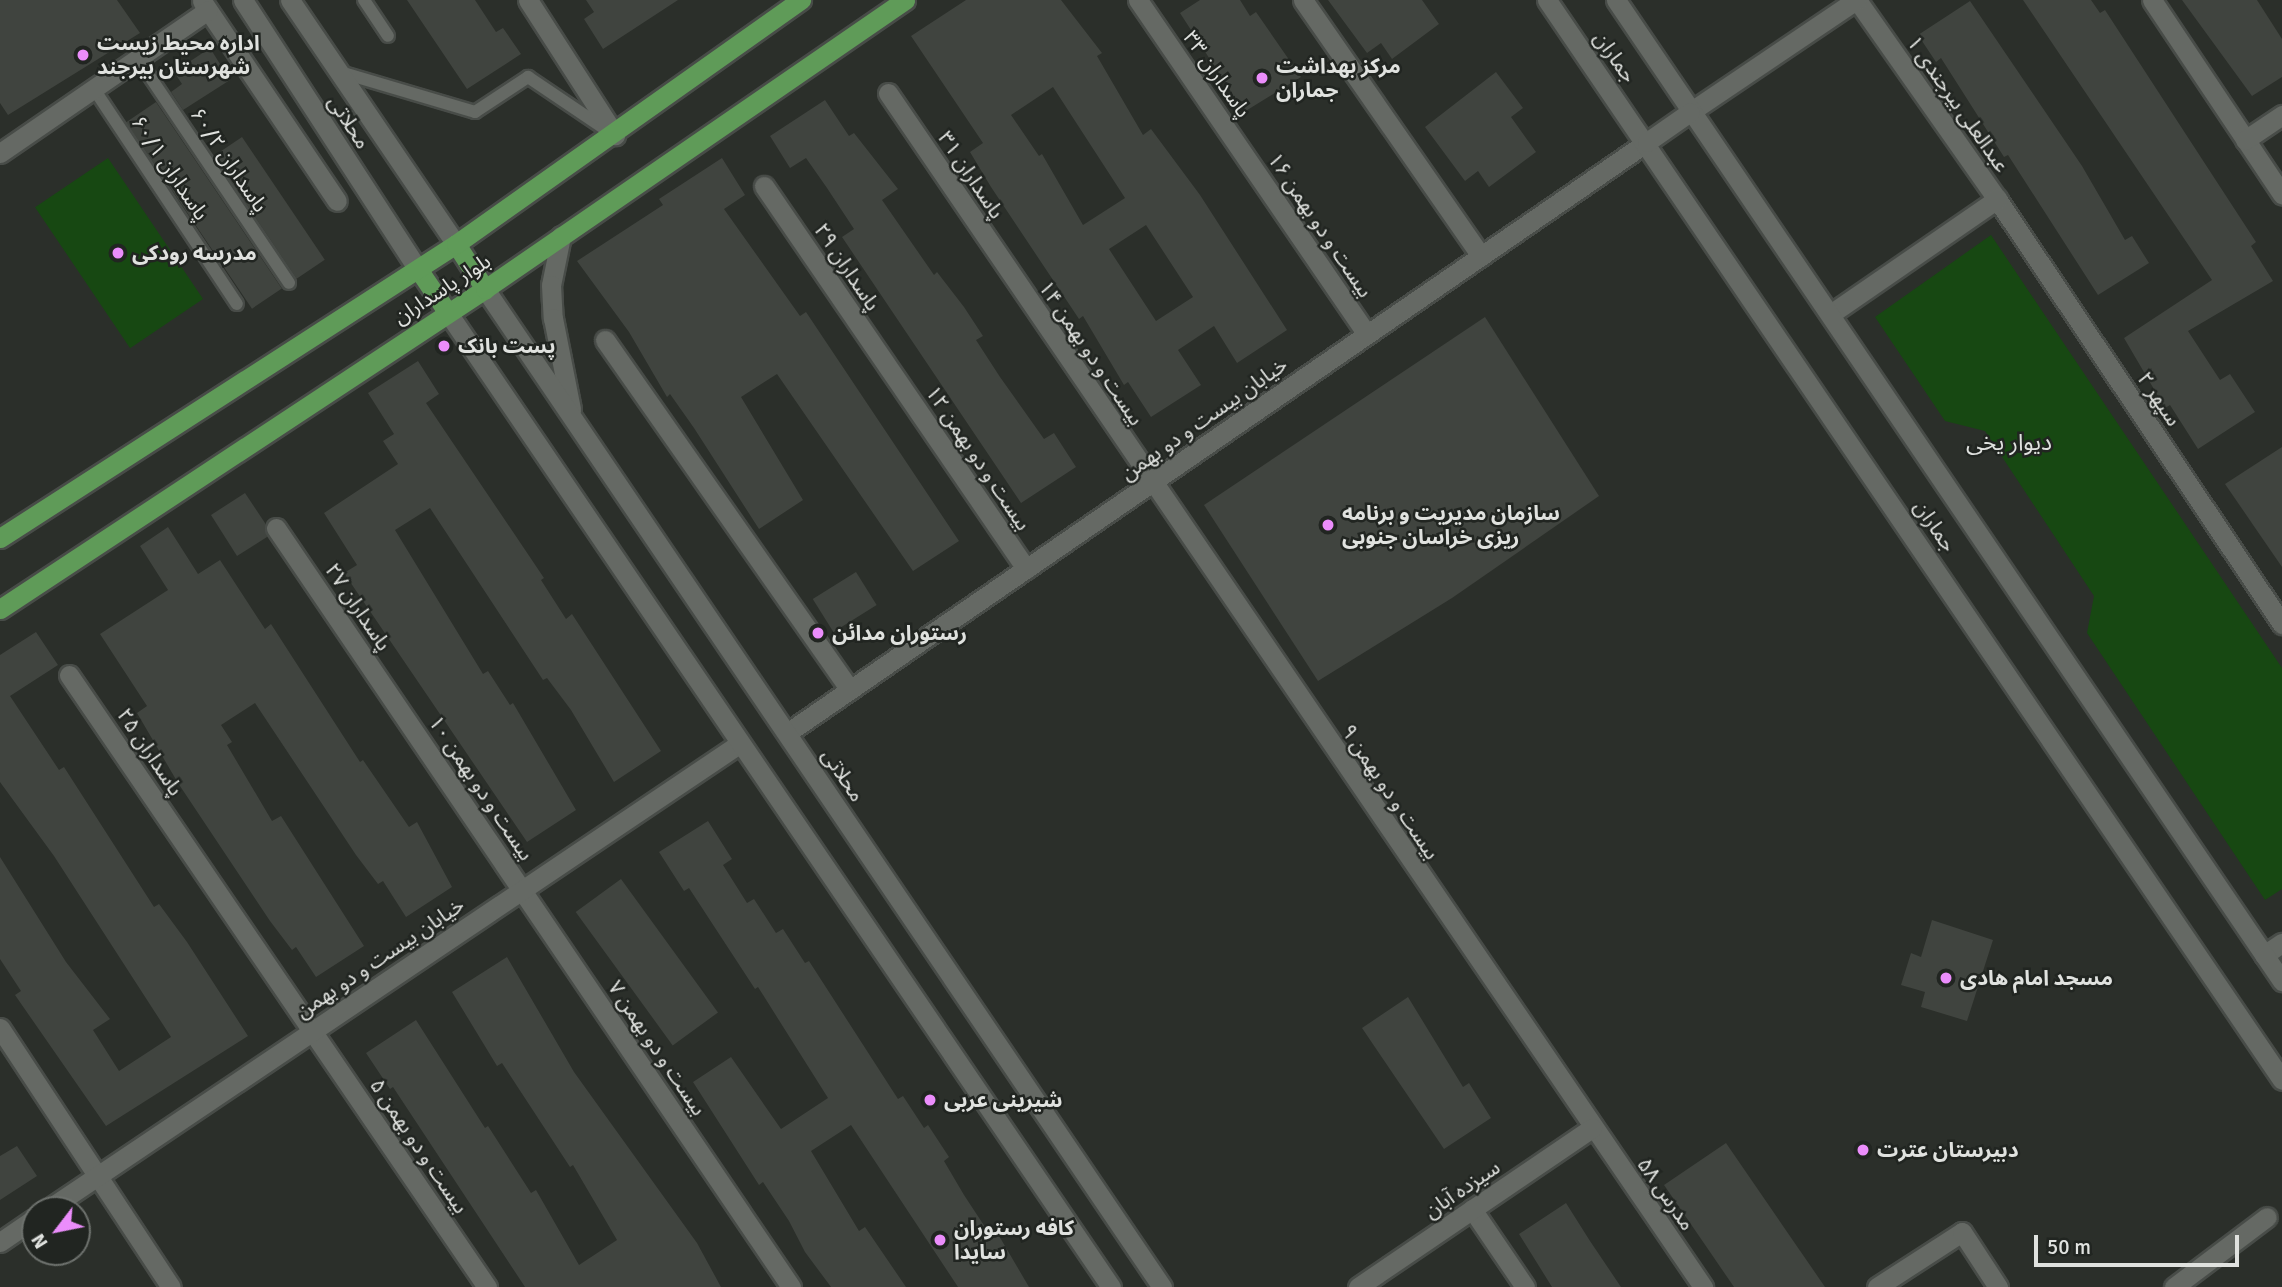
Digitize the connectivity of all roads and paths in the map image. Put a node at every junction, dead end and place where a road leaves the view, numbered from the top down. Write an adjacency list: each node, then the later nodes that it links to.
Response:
1 (243, 0): 33 (street, محلاتی)
2 (290, 0): 16 (street, محلاتی)
3 (364, 0): 14 (lane)
4 (528, 0): 21 (street)
5 (802, 0): 21 (main road, بلوار پاسداران)
6 (905, 0): 30 (main road, بلوار پاسداران)
7 (1138, 0): 22 (street, پاسداران ۳۳)
8 (1303, 0): 32 (street)
9 (1547, 0): 24 (street, جماران)
10 (1616, 0): 19 (street, جماران)
11 (1857, 0): 19 (street, خیابان بیست و دو بهمن); 28 (street, عبدالعلی بیرجندی ۱)
12 (2152, 0): 23 (street)
13 (205, 5): 15 (street); 29 (street)
14 (388, 36)
15 (138, 59): 17 (street); 34 (lane, پاسداران ۶۰/۲)
16 (338, 71): 21 (lane); 31 (street, محلاتی)
17 (94, 89): 25 (street); 37 (lane, پاسداران ۶۰/۱)
18 (888, 93): 35 (street, پاسداران ۳۱)
19 (1690, 112): 24 (street, خیابان بیست و دو بهمن); 39 (street, جماران)
20 (2282, 115): 23 (street)
21 (615, 135): 31 (main road, بلوار پاسداران)
22 (1235, 140): 40 (street, بیست و دو بهمن ۱۶)
23 (2245, 140): 27 (street)
24 (1647, 142): 32 (street, خیابان بیست و دو بهمن); 61 (street, جماران)
25 (0, 153)
26 (764, 186): 42 (street, پاسداران ۲۹)
27 (2282, 194)
28 (1997, 199): 39 (street); 49 (street, سپهر ۲)
29 (337, 201)
30 (561, 236): 36 (main road, بلوار پاسداران); 43 (street)
31 (456, 244): 33 (main road, بلوار پاسداران); 36 (main road)
32 (1481, 256): 40 (street, خیابان بیست و دو بهمن)
33 (418, 269): 38 (main road); 46 (main road, بلوار پاسداران)
34 (289, 283)
35 (1016, 283): 44 (street, بیست و دو بهمن ۱۴)
36 (485, 289): 38 (main road, بلوار پاسداران); 43 (street, محلاتی)
37 (237, 303)
38 (448, 313): 48 (main road, بلوار پاسداران); 54 (street)
39 (1832, 313): 57 (street, جماران)
40 (1367, 334): 44 (street, خیابان بیست و دو بهمن)
41 (605, 340): 51 (street)
42 (892, 373): 47 (street, بیست و دو بهمن ۱۲)
43 (573, 417): 53 (street, محلاتی)
44 (1152, 483): 47 (street, خیابان بیست و دو بهمن); 62 (street, بیست و دو بهمن ۹)
45 (276, 528): 52 (street, پاسداران ۲۷)
46 (0, 538)
47 (1026, 569): 51 (street, خیابان بیست و دو بهمن)
48 (0, 609)
49 (2282, 624)
50 (69, 674): 60 (street, پاسداران ۲۵)
51 (850, 690): 53 (street, خیابان بیست و دو بهمن)
52 (401, 711): 55 (street, بیست و دو بهمن ۱۰)
53 (787, 733): 73 (street, محلاتی)
54 (739, 744): 55 (street, خیابان بیست و دو بهمن); 72 (street)
55 (523, 890): 60 (street, خیابان بیست و دو بهمن); 71 (street, بیست و دو بهمن ۷)
56 (2282, 943): 57 (street)
57 (2264, 956): 58 (street, جماران)
58 (2282, 981)
59 (0, 1028): 63 (street)
60 (314, 1031): 63 (street, خیابان بیست و دو بهمن); 70 (street, بیست و دو بهمن ۵)
61 (2282, 1080)
62 (1591, 1128): 65 (street, سیزده آبان); 76 (street, مدرس ۵۸)
63 (98, 1176): 64 (street, خیابان بیست و دو بهمن); 69 (street)
64 (68, 1196)
65 (1472, 1209): 74 (street, سیزده آبان); 75 (street)
66 (2267, 1217): 79 (street)
67 (21, 1228): 68 (street)
68 (0, 1242)
69 (171, 1287)
70 (487, 1287)
71 (791, 1287)
72 (1111, 1287)
73 (1162, 1287)
74 (1358, 1287)
75 (1525, 1287)
76 (1703, 1287)
77 (1877, 1287): 78 (street)
78 (1998, 1287)
79 (2174, 1287)

